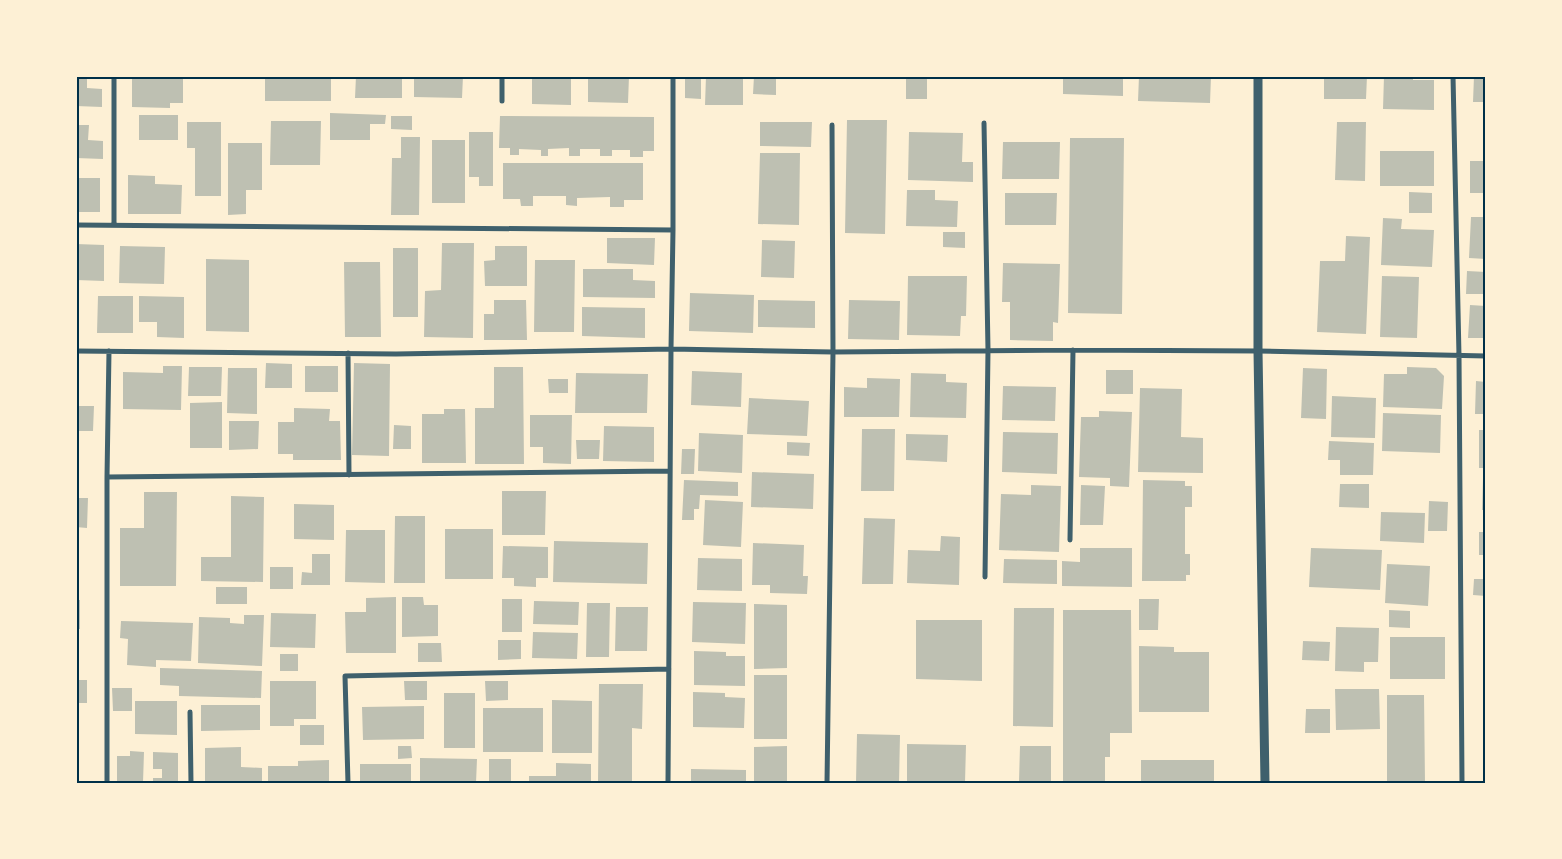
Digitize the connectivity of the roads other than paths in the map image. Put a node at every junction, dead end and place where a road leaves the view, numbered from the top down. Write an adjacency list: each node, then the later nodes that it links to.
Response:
1 (114, 76): 9 (street)
2 (502, 76): 6 (street)
3 (673, 76): 11 (street)
4 (1258, 76): 17 (street)
5 (1454, 76): 20 (street)
6 (502, 101)
7 (984, 123): 13 (street)
8 (832, 125): 18 (street)
9 (114, 224): 10 (street); 11 (street)
10 (76, 225)
11 (674, 230): 12 (street)
12 (671, 349): 18 (street); 19 (street); 22 (street)
13 (988, 350): 14 (street); 18 (street); 26 (street)
14 (1074, 350): 17 (street); 25 (street)
15 (76, 351): 16 (street)
16 (109, 351): 19 (street); 24 (street)
17 (1258, 351): 20 (street); 34 (street)
18 (833, 352): 33 (street)
19 (348, 353): 23 (street)
20 (1459, 356): 21 (street); 35 (street)
21 (1486, 356)
22 (670, 472): 23 (street); 27 (street)
23 (348, 475): 24 (street)
24 (107, 477): 29 (street)
25 (1070, 540)
26 (985, 577)
27 (669, 669): 31 (street); 32 (street)
28 (190, 712): 30 (street)
29 (107, 783)
30 (191, 783)
31 (348, 783)
32 (668, 783)
33 (827, 783)
34 (1265, 783)
35 (1462, 783)

